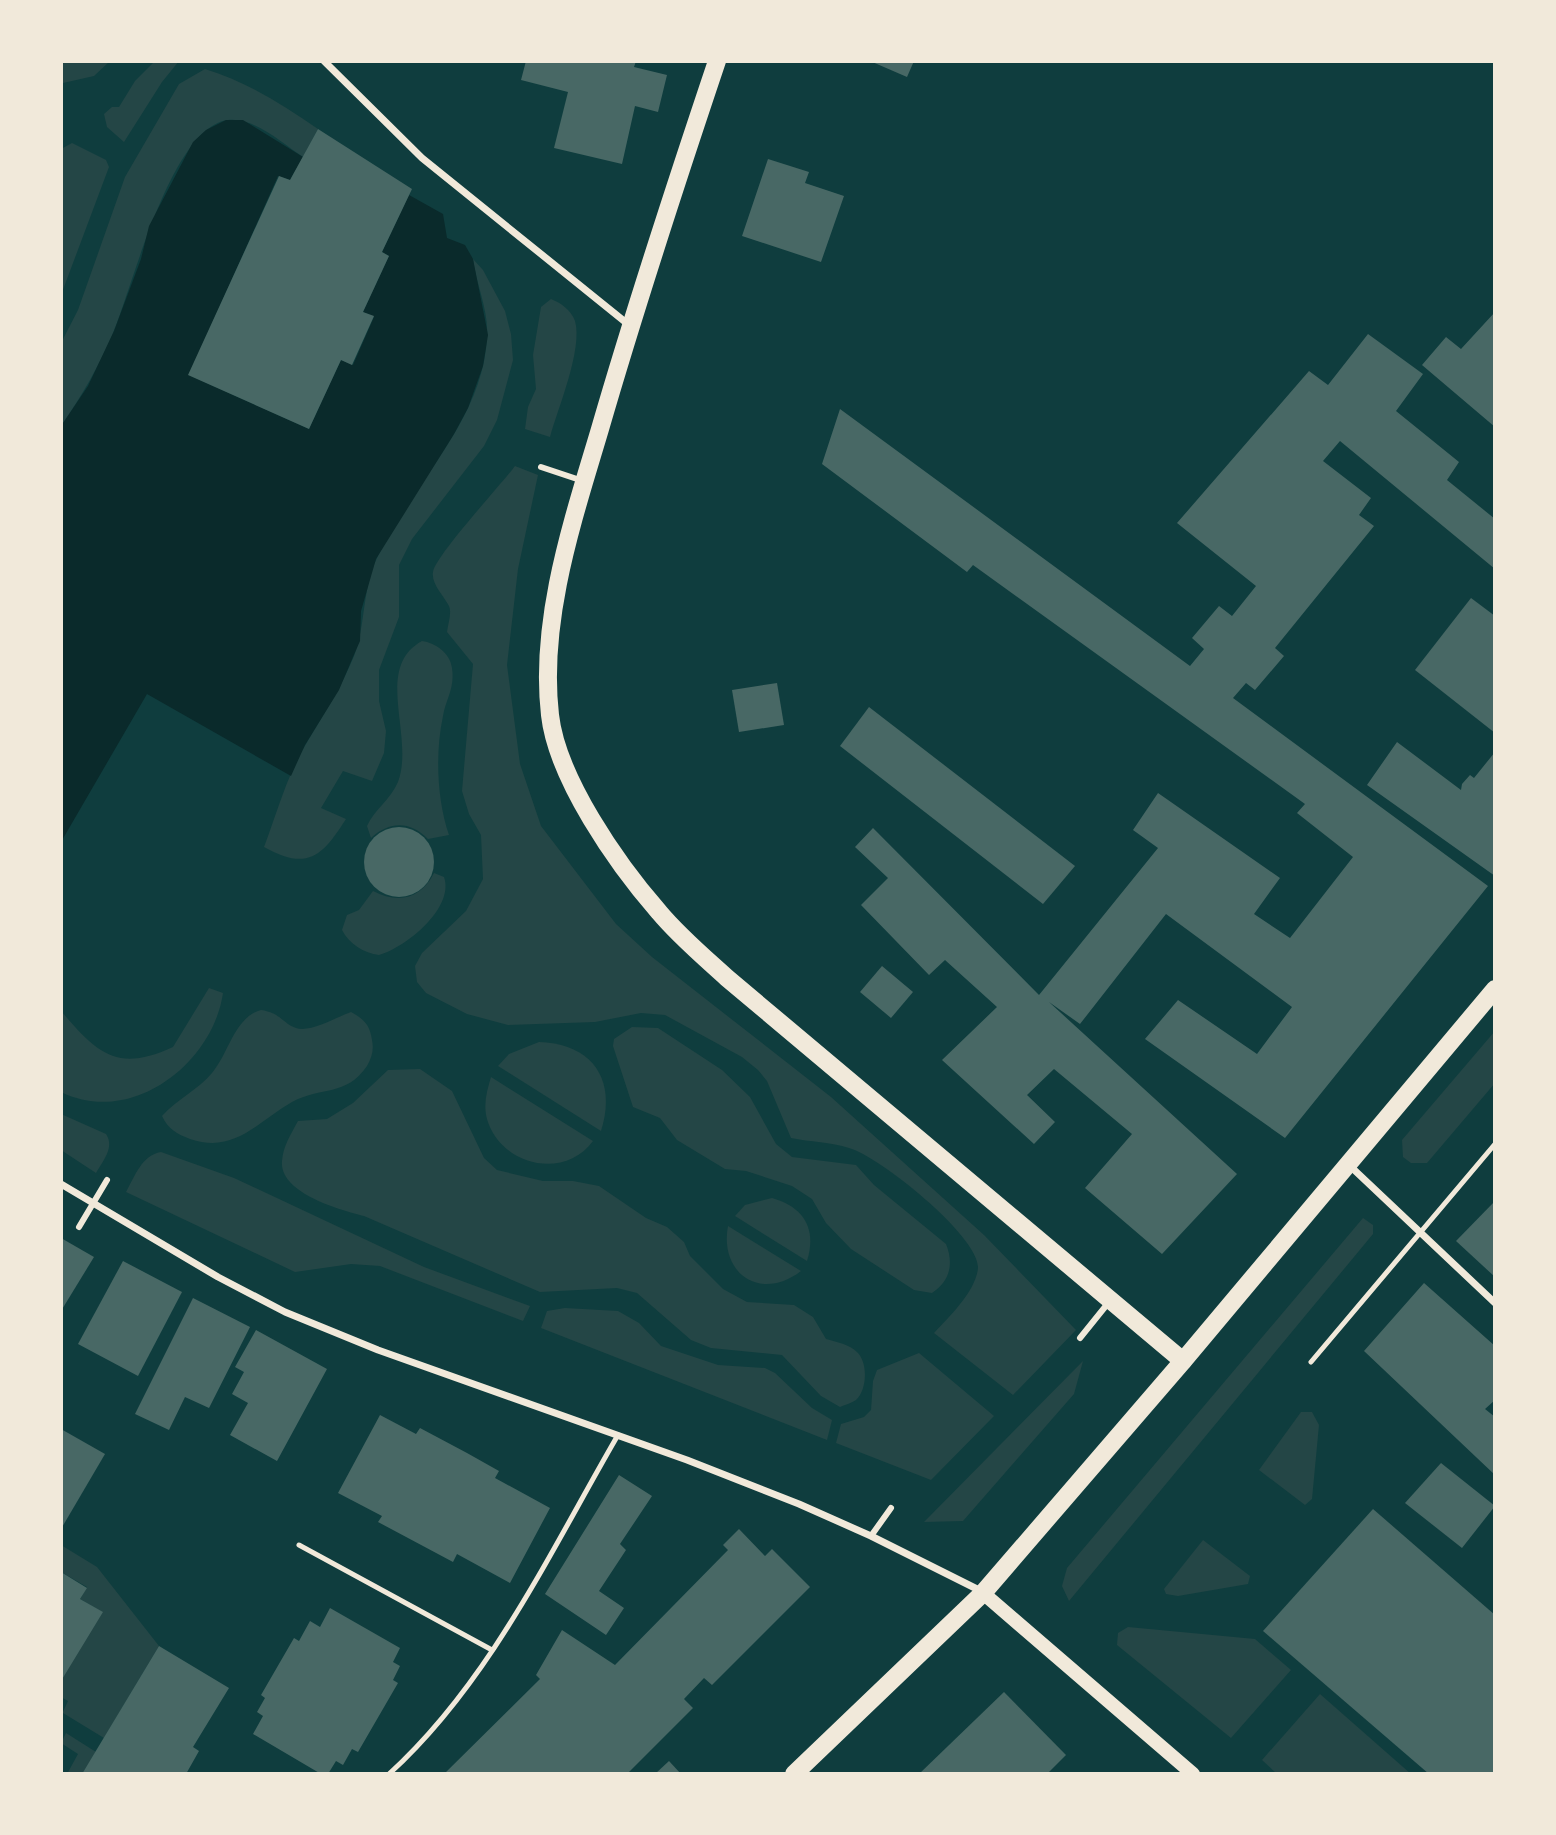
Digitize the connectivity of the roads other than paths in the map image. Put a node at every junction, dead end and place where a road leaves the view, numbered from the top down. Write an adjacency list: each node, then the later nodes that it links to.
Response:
1 (324, 61): 3 (street)
2 (717, 61): 3 (main road)
3 (630, 325): 5 (main road)
4 (541, 467): 5 (street)
5 (584, 481): 14 (main road)
6 (1495, 989): 8 (main road)
7 (1495, 1144): 13 (lane)
8 (1349, 1165): 13 (street); 17 (main road)
9 (107, 1180): 11 (street)
10 (61, 1184): 11 (street)
11 (93, 1204): 12 (street); 19 (street)
12 (79, 1227)
13 (1421, 1230): 15 (street); 18 (lane)
14 (1110, 1301): 16 (street); 17 (main road)
15 (1495, 1303)
16 (1080, 1338)
17 (1183, 1361): 23 (main road)
18 (1311, 1362)
19 (618, 1435): 21 (street); 24 (lane)
20 (891, 1508): 21 (street)
21 (871, 1536): 23 (street)
22 (299, 1545): 24 (lane)
23 (983, 1593): 26 (main road); 27 (main road)
24 (492, 1650): 25 (lane)
25 (389, 1774)
26 (793, 1774)
27 (1193, 1774)

